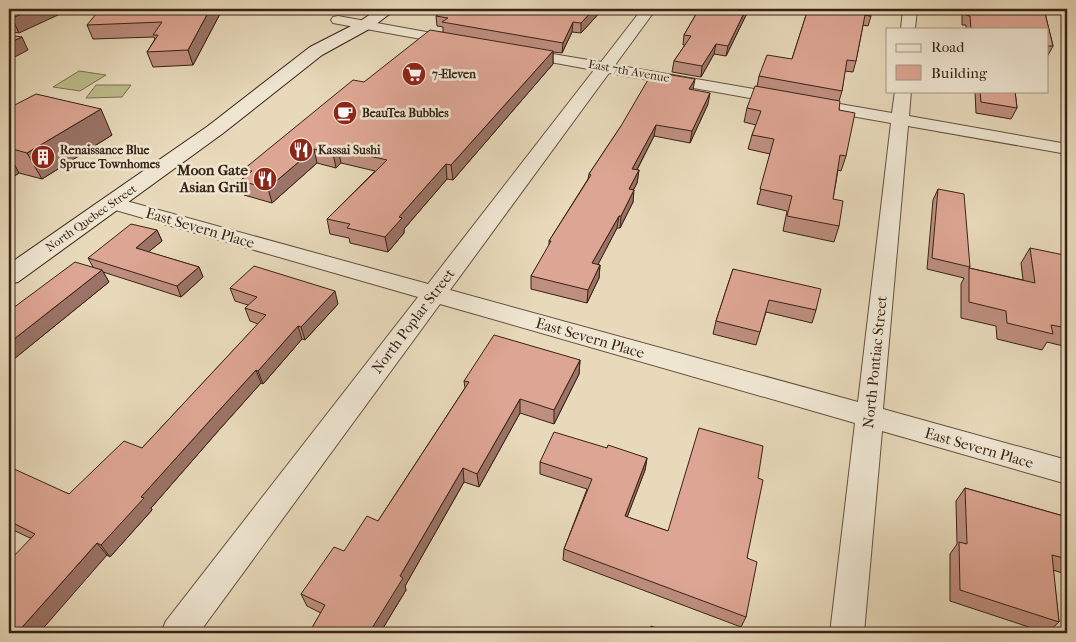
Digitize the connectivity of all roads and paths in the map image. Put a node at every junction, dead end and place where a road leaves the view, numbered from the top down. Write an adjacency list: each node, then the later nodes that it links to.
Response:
1 (354, 9): 5 (main road, North Quebec Street)
2 (388, 9): 6 (main road, North Quebec Street)
3 (649, 9): 11 (street, North Poplar Street)
4 (910, 9): 7 (street)
5 (338, 20): 6 (street); 9 (main road, North Quebec Street)
6 (365, 25): 8 (street); 9 (main road, North Quebec Street)
7 (908, 28)
8 (474, 44)
9 (316, 51): 15 (main road, North Quebec Street)
10 (511, 51): 11 (street, East 7th Avenue)
11 (604, 67): 13 (street, East 7th Avenue); 17 (street, North Poplar Street)
12 (902, 92): 13 (street, North Pontiac Street)
13 (900, 119): 14 (street, East 7th Avenue); 18 (street, North Pontiac Street)
14 (1067, 149)
15 (112, 203): 16 (main road, North Quebec Street); 17 (street, East Severn Place)
16 (9, 276)
17 (434, 294): 18 (street, East Severn Place); 20 (street, North Poplar Street)
18 (870, 416): 19 (street, East Severn Place); 21 (street, North Pontiac Street)
19 (1067, 472)
20 (178, 633)
21 (847, 633)

